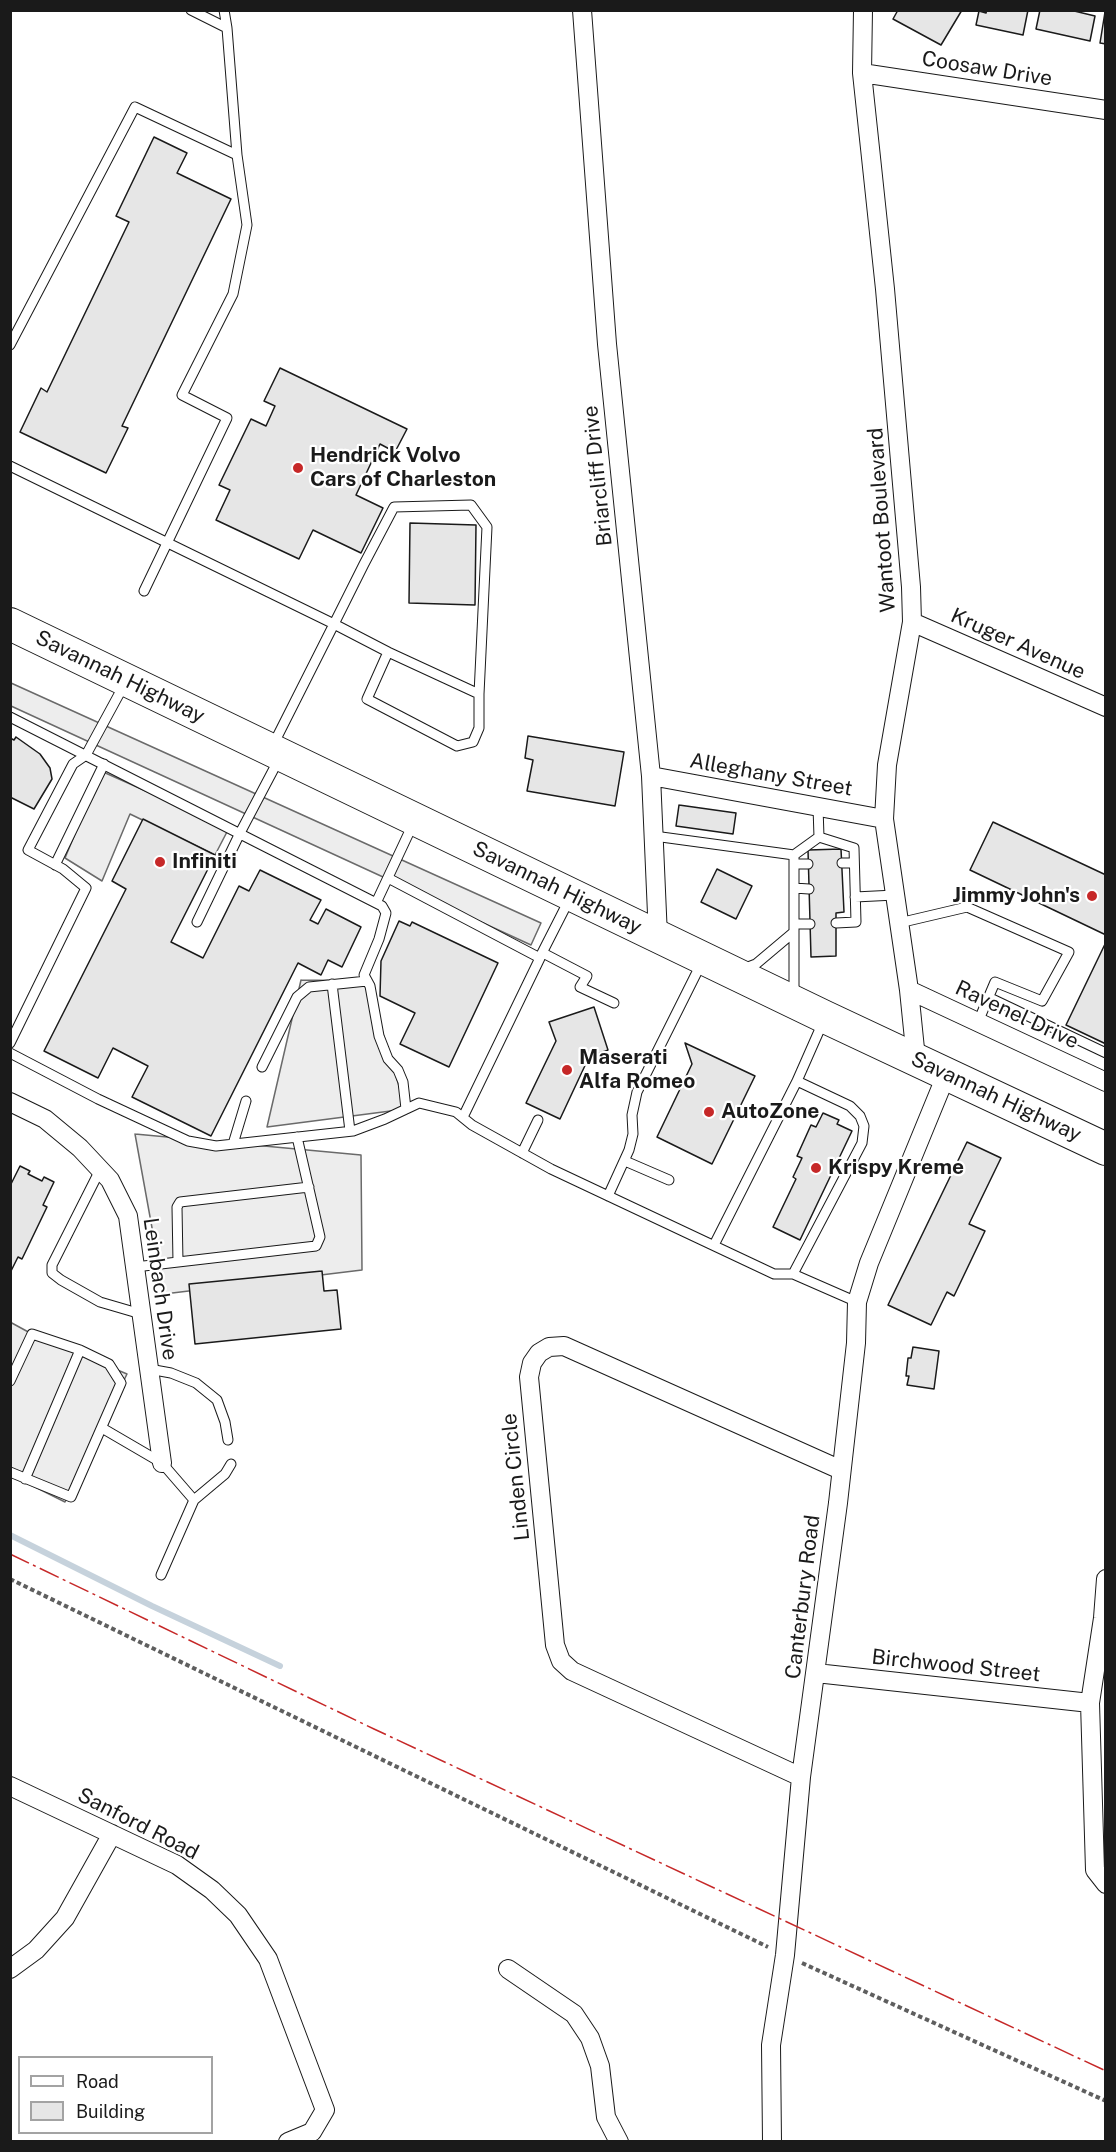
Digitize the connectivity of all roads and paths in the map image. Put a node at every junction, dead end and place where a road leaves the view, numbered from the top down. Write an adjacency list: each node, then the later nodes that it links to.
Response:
1 (191, 10): 5 (lane)
2 (224, 10): 5 (lane)
3 (582, 10): 24 (street, Briarcliff Drive)
4 (863, 10): 6 (street, Wantoot Boulevard)
5 (227, 28): 8 (lane)
6 (862, 72): 7 (street, Coosaw Drive); 13 (street, Wantoot Boulevard)
7 (1106, 110)
8 (237, 155): 9 (lane); 11 (lane)
9 (10, 345)
10 (10, 466): 11 (lane)
11 (168, 543): 12 (lane); 15 (lane)
12 (144, 591)
13 (912, 622): 19 (street, Kruger Avenue); 27 (street, Wantoot Boulevard)
14 (10, 624): 17 (highway, Savannah Highway)
15 (334, 624): 16 (lane); 18 (lane); 21 (lane)
16 (388, 652): 18 (lane); 18 (lane)
17 (127, 680): 21 (highway, Savannah Highway); 22 (lane)
18 (478, 694)
19 (1106, 708)
20 (10, 717): 22 (lane)
21 (276, 752): 26 (highway, Savannah Highway); 28 (lane)
22 (86, 755): 23 (lane); 35 (lane)
23 (104, 764): 28 (lane); 35 (lane)
24 (651, 776): 25 (street, Alleghany Street); 29 (street, Briarcliff Drive)
25 (818, 807): 27 (street, Alleghany Street); 30 (lane)
26 (416, 819): 36 (lane); 41 (highway, Savannah Highway)
27 (884, 819): 42 (street, Wantoot Boulevard)
28 (240, 833): 43 (lane); 44 (lane)
29 (654, 836): 31 (lane); 49 (street, Briarcliff Drive)
30 (819, 837): 31 (lane); 33 (lane)
31 (794, 859): 34 (lane); 37 (lane)
32 (842, 863): 33 (lane)
33 (854, 863): 40 (lane)
34 (808, 864)
35 (55, 865): 61 (lane)
36 (388, 878): 43 (lane); 50 (lane)
37 (794, 888): 38 (lane); 48 (lane)
38 (809, 889)
39 (843, 889): 40 (lane)
40 (855, 893): 42 (lane); 45 (lane)
41 (571, 895): 49 (highway, Savannah Highway); 50 (lane)
42 (895, 895): 46 (street, Wantoot Boulevard)
43 (376, 903): 53 (lane)
44 (196, 922)
45 (836, 923)
46 (899, 923): 55 (street, Wantoot Boulevard); 56 (lane)
47 (810, 924): 48 (lane)
48 (794, 928): 52 (lane); 57 (lane)
49 (658, 937): 51 (highway, Savannah Highway)
50 (542, 955): 58 (lane); 72 (lane)
51 (704, 958): 52 (highway, Savannah Highway); 79 (lane)
52 (736, 973): 57 (highway, Savannah Highway)
53 (367, 981): 54 (lane); 71 (lane)
54 (332, 984): 65 (lane); 74 (lane)
55 (909, 990): 60 (street, Ravenel Drive); 64 (street, Wantoot Boulevard)
56 (988, 998): 60 (lane); 63 (lane)
57 (794, 1002): 59 (highway, Savannah Highway)
58 (614, 1003)
59 (825, 1017): 64 (highway, Savannah Highway); 68 (lane)
60 (978, 1022): 67 (street, Ravenel Drive)
61 (10, 1043)
62 (10, 1053): 76 (lane)
63 (1106, 1053)
64 (916, 1059): 66 (highway, Savannah Highway)
65 (262, 1067)
66 (947, 1073): 77 (highway, Savannah Highway); 88 (street, Canterbury Road)
67 (1104, 1076)
68 (797, 1081): 84 (lane); 87 (lane)
69 (246, 1101): 76 (lane)
70 (10, 1102): 80 (street, Leinbach Drive)
71 (406, 1109): 72 (lane); 74 (lane)
72 (463, 1117): 78 (lane)
73 (538, 1120): 78 (lane)
74 (350, 1131): 75 (lane)
75 (297, 1137): 76 (lane); 82 (lane)
76 (233, 1144)
77 (1106, 1149)
78 (522, 1153): 83 (lane)
79 (624, 1161): 81 (lane); 83 (lane)
80 (100, 1170): 86 (street, Leinbach Drive); 89 (lane)
81 (669, 1180)
82 (309, 1187): 85 (lane); 85 (lane)
83 (608, 1196): 84 (lane)
84 (714, 1245): 87 (lane)
85 (178, 1262): 86 (lane)
86 (135, 1267): 89 (street, Leinbach Drive)
87 (793, 1274): 88 (lane)
88 (857, 1302): 97 (street, Canterbury Road)
89 (141, 1314): 91 (street, Leinbach Drive)
90 (80, 1350): 92 (lane); 93 (lane); 99 (lane)
91 (149, 1368): 94 (lane); 95 (street, Leinbach Drive)
92 (10, 1382)
93 (102, 1428): 95 (lane); 99 (lane)
94 (228, 1440)
95 (162, 1463): 100 (lane)
96 (231, 1464): 100 (lane)
97 (842, 1470): 105 (street, Canterbury Road); 107 (street, Linden Circle)
98 (10, 1472): 99 (lane)
99 (25, 1479)
100 (194, 1500): 101 (lane)
101 (162, 1575)
102 (10, 1579): 111 (path)
103 (1106, 1579): 104 (street)
104 (1104, 1619): 106 (street)
105 (816, 1673): 106 (street, Birchwood Street); 107 (street, Canterbury Road)
106 (1090, 1703): 110 (street)
107 (801, 1777): 111 (street, Canterbury Road)
108 (10, 1786): 109 (street, Sanford Road)
109 (112, 1834): 112 (street); 115 (street, Sanford Road)
110 (1106, 1884)
111 (785, 1955): 114 (path); 117 (street, Canterbury Road)
112 (10, 1969)
113 (508, 1969): 116 (street)
114 (1106, 2101)
115 (288, 2142)
116 (619, 2142)
117 (771, 2142)

